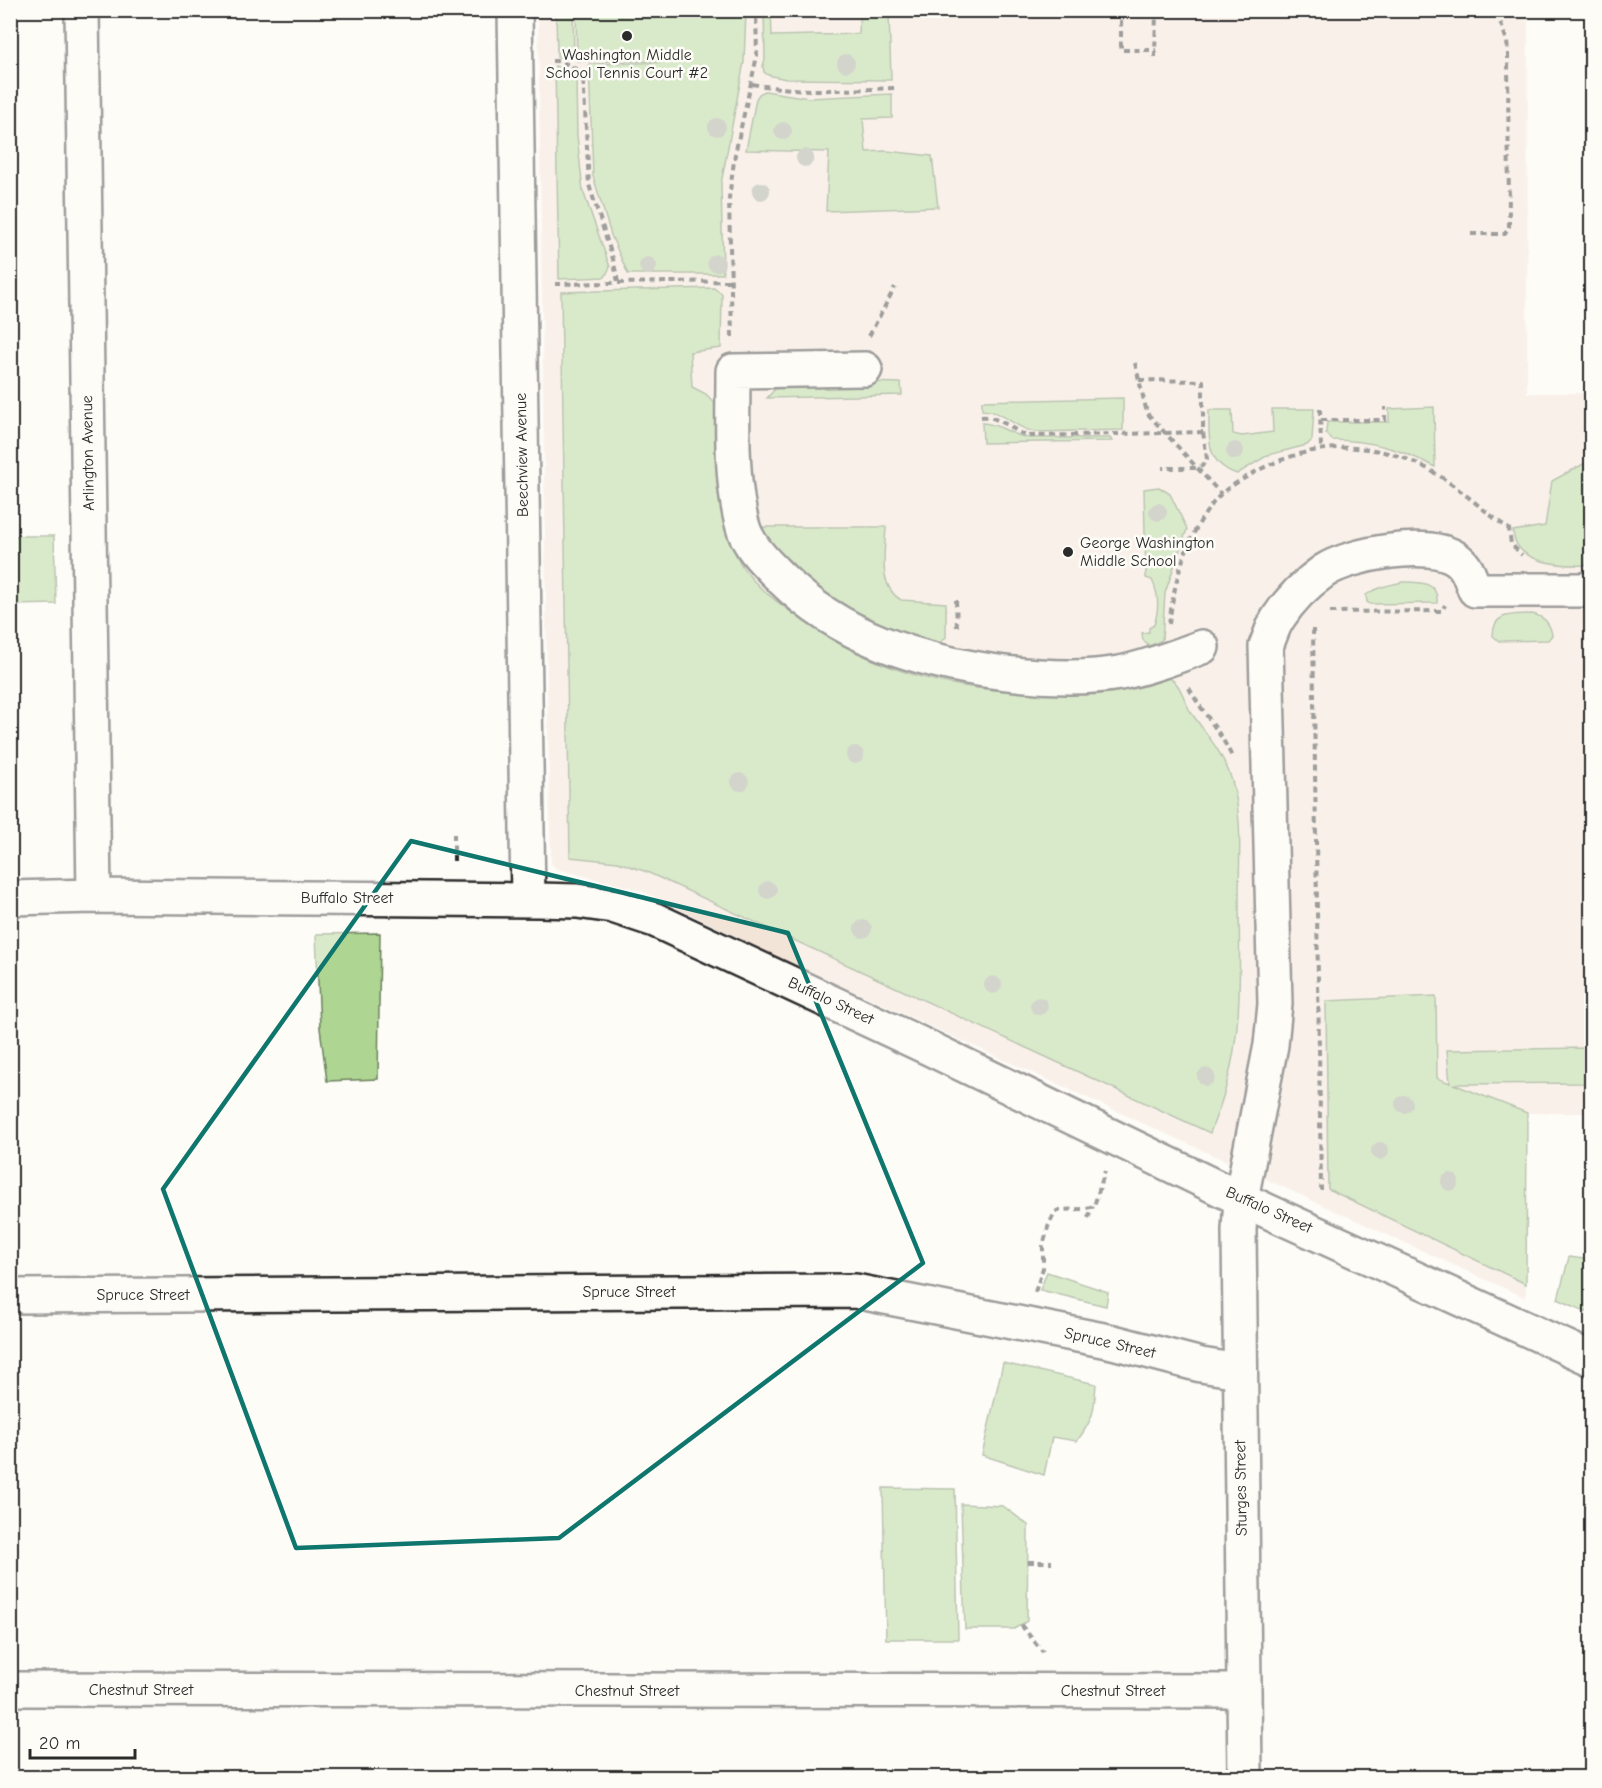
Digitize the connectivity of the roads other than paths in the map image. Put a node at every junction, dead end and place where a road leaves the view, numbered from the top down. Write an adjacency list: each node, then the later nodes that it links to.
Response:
1 (81, 10): 6 (street, Arlington Avenue)
2 (515, 10): 8 (street, Beechview Avenue)
3 (856, 370): 5 (street)
4 (1592, 590): 9 (street, Sturges Street)
5 (1202, 647)
6 (93, 896): 7 (street, Buffalo Street); 8 (street, Buffalo Street)
7 (10, 898)
8 (528, 900): 9 (street, Buffalo Street)
9 (1241, 1199): 11 (street, Buffalo Street); 12 (street, Sturges Street)
10 (10, 1296): 12 (street, Spruce Street)
11 (1592, 1359)
12 (1239, 1371): 14 (street, Sturges Street)
13 (10, 1689): 14 (street, Chestnut Street)
14 (1244, 1691): 15 (street, Sturges Street)
15 (1245, 1778)

